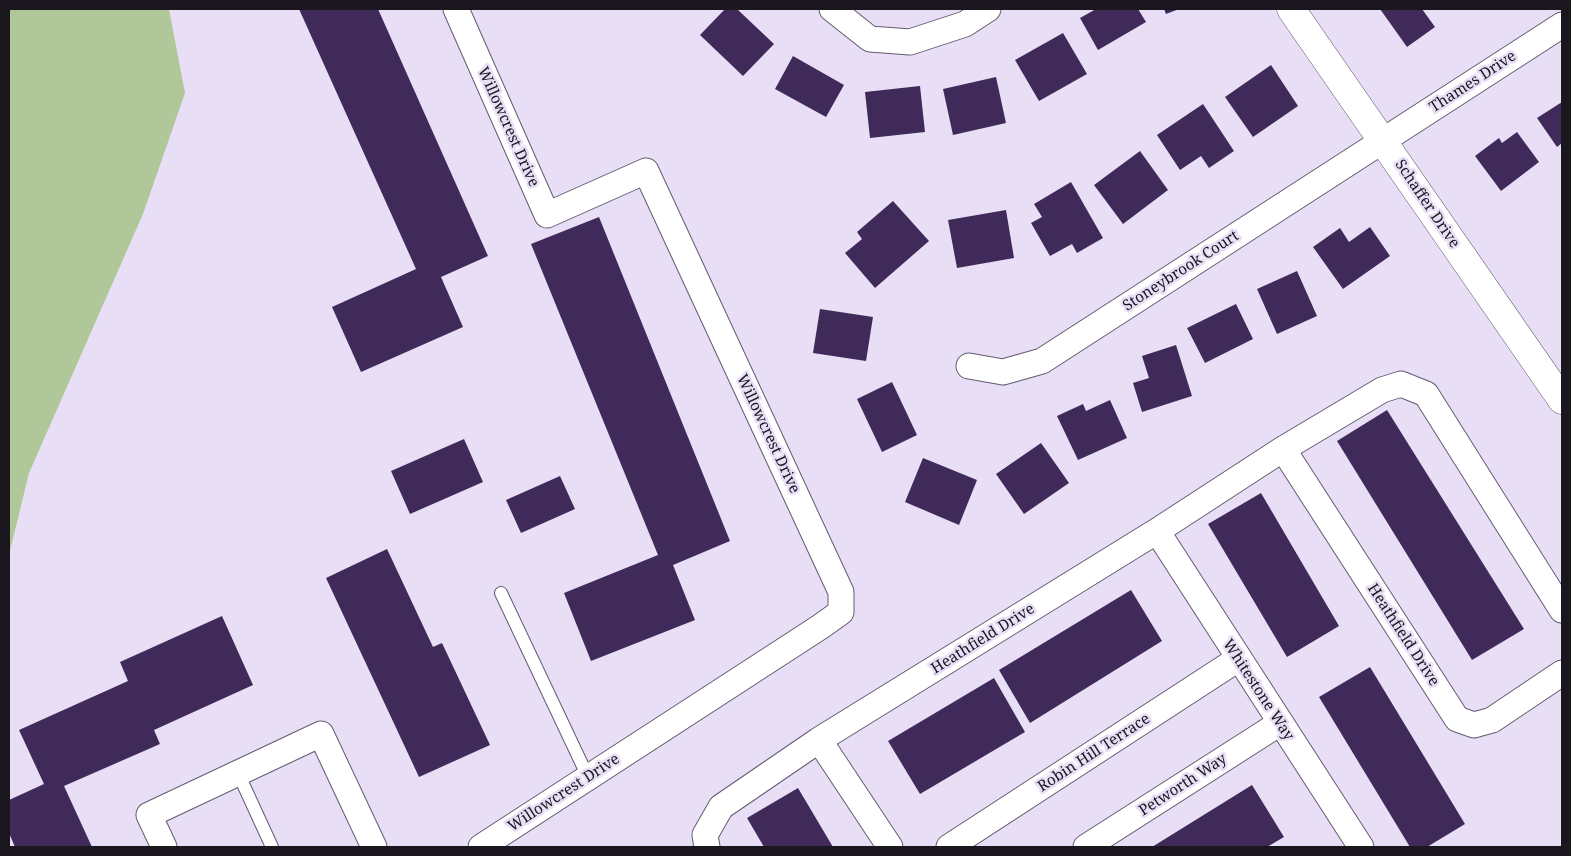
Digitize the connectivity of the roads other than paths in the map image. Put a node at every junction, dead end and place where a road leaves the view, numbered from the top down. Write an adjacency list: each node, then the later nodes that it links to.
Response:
1 (456, 9): 18 (street, Willowcrest Drive)
2 (832, 9): 3 (street)
3 (988, 9)
4 (1291, 9): 6 (street, Schaffer Drive)
5 (1562, 25): 6 (street, Thames Drive)
6 (1383, 140): 7 (street, Stoneybrook Court); 8 (street, Schaffer Drive)
7 (969, 366)
8 (1562, 400)
9 (1283, 449): 10 (street, Heathfield Drive); 12 (street, Heathfield Drive); 14 (street, Heathfield Drive)
10 (1157, 531): 13 (street, Whitestone Way); 16 (street, Heathfield Drive)
11 (501, 592): 18 (lane)
12 (1562, 610)
13 (1238, 659): 15 (street, Whitestone Way); 25 (street, Robin Hill Terrace)
14 (1562, 672)
15 (1280, 723): 26 (street, Petworth Way); 27 (street, Whitestone Way)
16 (819, 740): 23 (street, Heathfield Drive); 24 (street)
17 (238, 773): 19 (street); 20 (lane); 21 (street)
18 (588, 777): 22 (street, Willowcrest Drive)
19 (164, 847)
20 (272, 847)
21 (374, 847)
22 (481, 847)
23 (707, 847)
24 (890, 847)
25 (949, 847)
26 (1086, 847)
27 (1362, 847)

